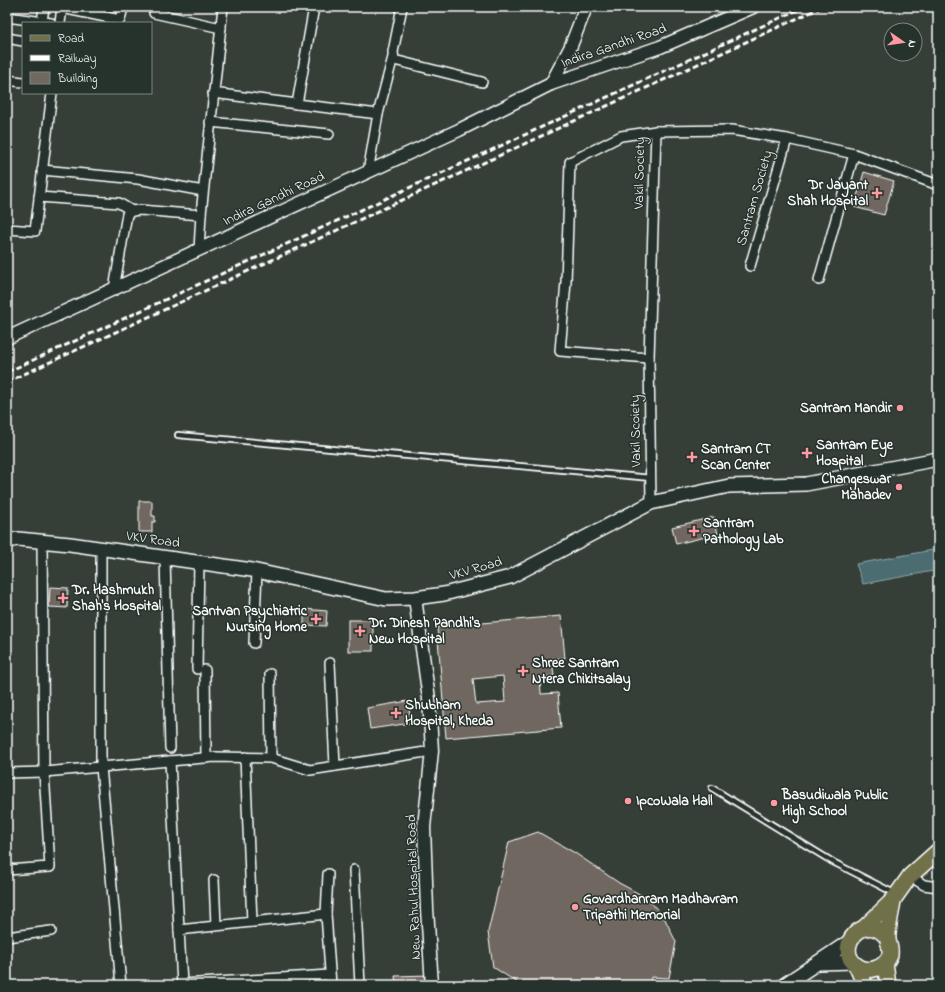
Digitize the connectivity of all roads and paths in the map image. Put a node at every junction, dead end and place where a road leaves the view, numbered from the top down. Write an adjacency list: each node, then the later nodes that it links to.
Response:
1 (44, 7): 11 (street)
2 (123, 7): 8 (street)
3 (223, 7): 13 (street)
4 (314, 7): 23 (street)
5 (402, 7): 16 (street)
6 (586, 7): 20 (street, Indira Gandhi Road)
7 (753, 7): 20 (street, Indira Gandhi Road)
8 (62, 8): 12 (street)
9 (154, 12): 13 (street)
10 (7, 17): 11 (street)
11 (46, 22)
12 (60, 22)
13 (221, 28): 21 (street)
14 (7, 38): 15 (street)
15 (22, 41)
16 (393, 57): 19 (street); 24 (street)
17 (7, 80): 18 (street)
18 (22, 82)
19 (482, 82)
20 (551, 84): 31 (street, Indira Gandhi Road)
21 (213, 93): 23 (street); 25 (street)
22 (52, 94): 30 (street)
23 (297, 104): 24 (street)
24 (378, 114): 31 (street)
25 (210, 122): 27 (street); 33 (street)
26 (656, 131): 28 (street, Santram Society); 43 (street, Vakil Society); 43 (street, Vakil Society)
27 (329, 134)
28 (787, 139): 29 (street, Santram Society); 39 (street, Santram Society)
29 (854, 154): 32 (street, Santram Society); 40 (street)
30 (42, 170): 33 (street); 34 (street)
31 (368, 172): 38 (street, Indira Gandhi Road)
32 (938, 185)
33 (203, 191): 36 (street)
34 (39, 197): 35 (street); 37 (street)
35 (132, 211): 36 (street); 41 (street)
36 (200, 215): 38 (street)
37 (7, 229)
38 (199, 250): 41 (street, Indira Gandhi Road)
39 (750, 266)
40 (819, 280)
41 (114, 289): 42 (street, Indira Gandhi Road)
42 (7, 338)
43 (649, 358): 46 (street, Vakil Scoiety)
44 (178, 435): 46 (lane)
45 (938, 459): 47 (main road, VKV Road)
46 (650, 478): 47 (street, Vakil Scoiety)
47 (651, 503): 54 (main road, VKV Road)
48 (7, 541): 49 (main road, VKV Road)
49 (42, 541): 50 (main road, VKV Road); 66 (street)
50 (101, 549): 51 (main road, VKV Road); 65 (street)
51 (165, 558): 52 (main road, VKV Road); 58 (street)
52 (199, 562): 53 (main road, VKV Road); 61 (street)
53 (257, 571): 54 (main road, VKV Road); 55 (street)
54 (415, 598): 59 (street, New Rahul Hospital Road)
55 (254, 643)
56 (330, 663): 64 (street)
57 (270, 674): 62 (street)
58 (170, 748)
59 (432, 751): 64 (street); 94 (street, New Rahul Hospital Road)
60 (245, 757): 61 (street); 62 (street); 78 (street)
61 (206, 758): 63 (street)
62 (271, 758): 64 (street)
63 (170, 761): 65 (street); 81 (street)
64 (335, 766)
65 (101, 767): 66 (street); 91 (street)
66 (44, 772): 67 (street); 70 (street)
67 (7, 773)
68 (712, 788): 76 (lane)
69 (938, 851): 73 (main road)
70 (7, 870)
71 (354, 870): 93 (street)
72 (328, 874): 77 (street)
73 (910, 876): 75 (street); 76 (main road)
74 (214, 880): 79 (street)
75 (938, 887)
76 (895, 897): 80 (main road); 84 (main road)
77 (326, 914): 78 (street); 89 (street)
78 (252, 922): 79 (street)
79 (216, 925): 81 (street)
80 (864, 928): 84 (main road); 85 (main road)
81 (179, 930): 90 (street)
82 (51, 931): 83 (street)
83 (7, 937)
84 (888, 939): 87 (main road)
85 (850, 941): 86 (main road); 88 (main road)
86 (818, 963): 88 (main road); 95 (main road)
87 (885, 963): 88 (main road); 97 (main road)
88 (855, 964): 96 (main road)
89 (329, 975): 90 (street); 92 (street)
90 (182, 984)
91 (121, 985)
92 (331, 985)
93 (360, 985)
94 (432, 985)
95 (784, 985)
96 (865, 985)
97 (888, 985)

